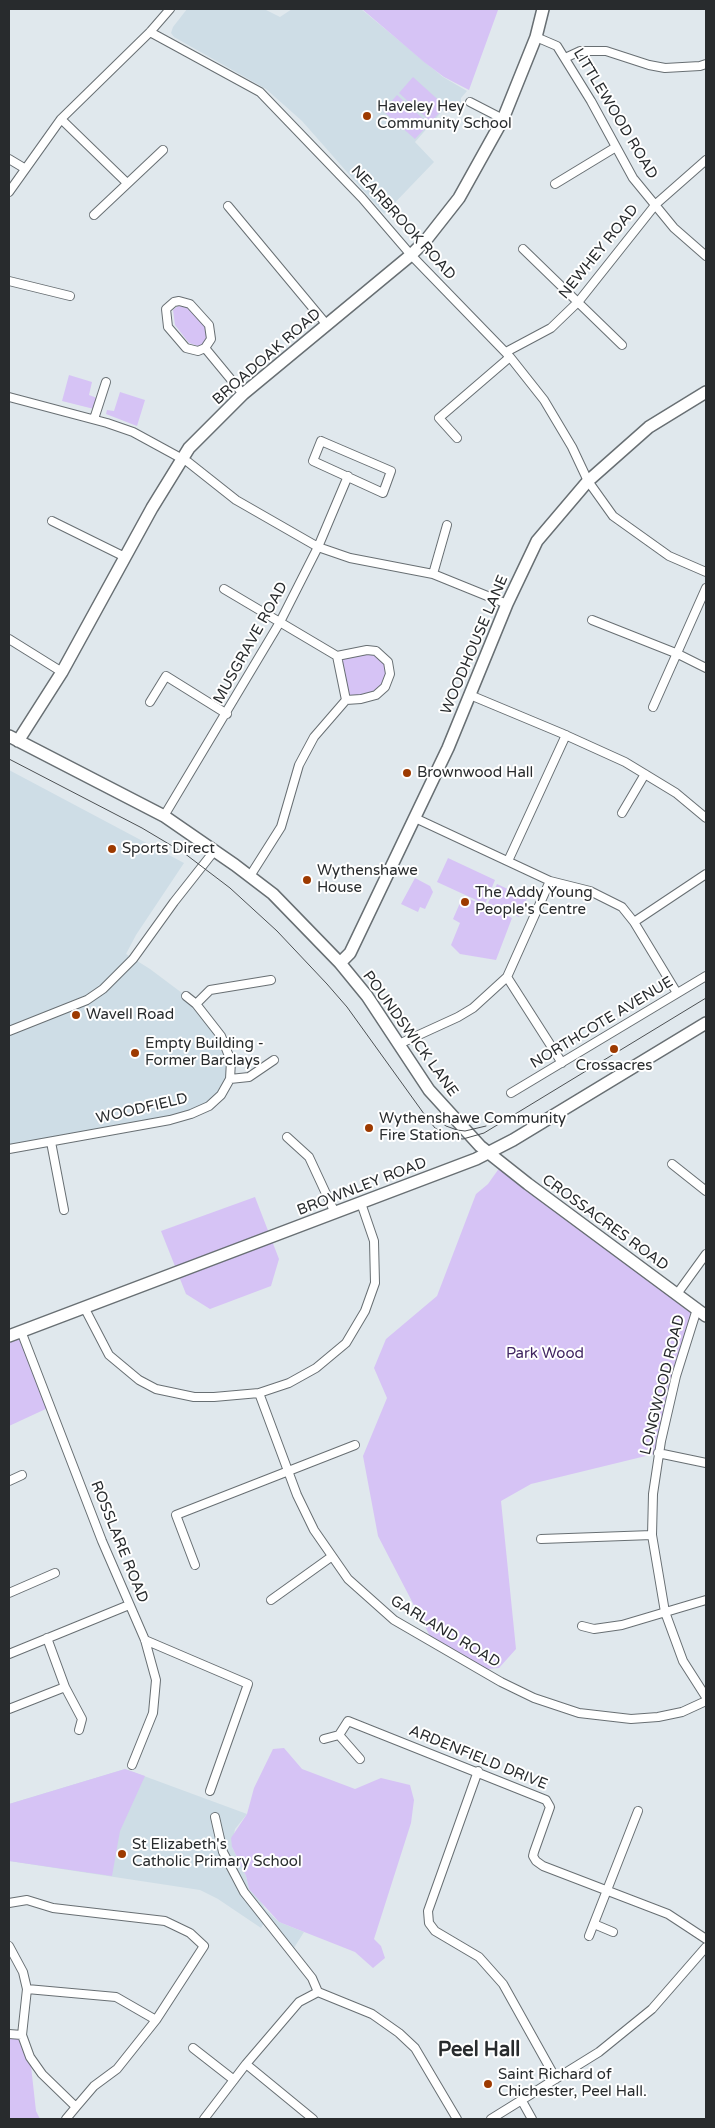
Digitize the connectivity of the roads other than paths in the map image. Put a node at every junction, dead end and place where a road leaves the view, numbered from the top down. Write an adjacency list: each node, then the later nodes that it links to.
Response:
1 (170, 9): 3 (street)
2 (543, 9): 4 (street, BROADOAK ROAD)
3 (150, 32): 8 (street); 22 (street, NEARBROOK ROAD)
4 (536, 37): 5 (street, LITTLEWOOD ROAD); 9 (street, BROADOAK ROAD)
5 (565, 58): 6 (street); 10 (street, LITTLEWOOD ROAD)
6 (706, 64)
7 (470, 102): 9 (street)
8 (61, 119): 14 (street); 15 (street)
9 (503, 119): 22 (street, BROADOAK ROAD)
10 (616, 147): 16 (street); 18 (street, LITTLEWOOD ROAD)
11 (163, 150): 15 (street)
12 (9, 159): 14 (street)
13 (706, 160): 18 (street, NEWHEY ROAD)
14 (24, 168): 17 (street)
15 (127, 183): 20 (street)
16 (555, 184)
17 (9, 192)
18 (656, 204): 23 (street, LITTLEWOOD ROAD); 26 (street, NEWHEY ROAD)
19 (228, 206): 27 (street)
20 (94, 215)
21 (523, 249): 26 (street)
22 (411, 255): 27 (street, BROADOAK ROAD); 30 (street, NEARBROOK ROAD)
23 (706, 256)
24 (9, 281): 25 (street)
25 (70, 296)
26 (579, 302): 28 (street); 30 (street, NEWHEY ROAD)
27 (327, 324): 33 (street, BROADOAK ROAD)
28 (622, 345)
29 (205, 348): 29 (street); 33 (street)
30 (508, 355): 36 (street, NEWHEY ROAD); 39 (street, NEARBROOK ROAD)
31 (106, 382): 35 (street)
32 (706, 392): 39 (street, WOODHOUSE LANE)
33 (243, 394): 37 (street, BROADOAK ROAD)
34 (9, 397): 35 (street)
35 (94, 419): 37 (street)
36 (457, 438)
37 (182, 458): 42 (street); 43 (street, BROADOAK ROAD)
38 (348, 476): 38 (street); 42 (street, MUSGRAVE ROAD)
39 (588, 481): 44 (street, NEARBROOK ROAD); 48 (street, WOODHOUSE LANE)
40 (52, 521): 43 (street)
41 (447, 525): 45 (street)
42 (318, 547): 45 (street); 50 (street, MUSGRAVE ROAD)
43 (124, 557): 55 (street, BROADOAK ROAD)
44 (706, 572)
45 (433, 574): 48 (street)
46 (706, 588): 52 (street)
47 (224, 589): 50 (street)
48 (507, 604): 56 (street, WOODHOUSE LANE)
49 (592, 620): 52 (street)
50 (280, 622): 53 (street); 60 (street, MUSGRAVE ROAD)
51 (9, 639): 55 (street)
52 (678, 654): 54 (street); 59 (street)
53 (337, 656): 57 (street); 57 (street)
54 (706, 668)
55 (62, 672): 62 (street, BROADOAK ROAD)
56 (470, 695): 61 (street); 66 (street, WOODHOUSE LANE)
57 (346, 700): 71 (street)
58 (150, 702): 60 (street)
59 (653, 707)
60 (227, 714): 65 (street, MUSGRAVE ROAD)
61 (566, 735): 63 (street); 69 (street)
62 (13, 738): 65 (street, POUNDSWICK LANE)
63 (645, 774): 64 (street); 67 (street)
64 (622, 813)
65 (164, 816): 68 (street, POUNDSWICK LANE)
66 (415, 818): 69 (street); 74 (street, WOODHOUSE LANE)
67 (706, 818)
68 (215, 850): 71 (street, POUNDSWICK LANE); 82 (street)
69 (508, 861): 72 (street)
70 (706, 874): 73 (street)
71 (250, 876): 74 (street, POUNDSWICK LANE)
72 (550, 881): 73 (street); 76 (street)
73 (634, 922): 78 (street)
74 (340, 963): 83 (street, POUNDSWICK LANE)
75 (706, 976): 78 (street, NORTHCOTE AVENUE)
76 (507, 977): 83 (street); 85 (street)
77 (271, 980): 80 (street)
78 (677, 993): 85 (street, NORTHCOTE AVENUE)
79 (186, 996): 80 (street)
80 (196, 1004): 86 (street)
81 (705, 1025): 91 (street, BROWNLEY ROAD)
82 (9, 1031)
83 (399, 1044): 91 (street, POUNDSWICK LANE)
84 (274, 1060): 86 (street)
85 (562, 1063): 87 (street, NORTHCOTE AVENUE)
86 (230, 1078): 89 (street, WOODFIELD)
87 (512, 1093)
88 (287, 1137): 96 (street)
89 (50, 1142): 90 (street, WOODFIELD); 95 (street)
90 (9, 1148)
91 (487, 1153): 94 (street, BROWNLEY ROAD); 98 (street, CROSSACRES ROAD)
92 (672, 1164): 93 (street)
93 (706, 1191)
94 (361, 1203): 96 (street, BROWNLEY ROAD); 103 (street)
95 (64, 1210)
96 (335, 1213): 99 (street, BROWNLEY ROAD)
97 (706, 1254): 98 (street)
98 (677, 1294): 100 (street, CROSSACRES ROAD)
99 (84, 1307): 101 (street, BROWNLEY ROAD); 103 (street)
100 (702, 1312): 105 (street, LONGWOOD ROAD)
101 (21, 1331): 102 (street, BROWNLEY ROAD); 118 (street, ROSSLARE ROAD)
102 (9, 1336)
103 (258, 1393): 107 (street, GARLAND ROAD)
104 (355, 1445): 107 (street)
105 (658, 1453): 106 (street); 110 (street, LONGWOOD ROAD)
106 (706, 1463)
107 (288, 1472): 112 (street, GARLAND ROAD); 113 (street)
108 (22, 1475): 109 (street)
109 (9, 1480)
110 (652, 1535): 111 (street); 119 (street, LONGWOOD ROAD)
111 (541, 1539)
112 (331, 1558): 116 (street); 126 (street, GARLAND ROAD)
113 (195, 1565)
114 (55, 1573): 115 (street)
115 (9, 1593)
116 (271, 1600)
117 (706, 1600): 119 (street)
118 (129, 1605): 121 (street); 122 (street, ROSSLARE ROAD)
119 (665, 1612): 120 (street); 125 (street, LONGWOOD ROAD)
120 (582, 1626)
121 (47, 1638): 123 (street); 124 (street)
122 (145, 1640): 132 (street, ROSSLARE ROAD); 134 (street)
123 (9, 1654)
124 (65, 1688): 127 (street); 128 (street)
125 (706, 1697)
126 (706, 1701)
127 (9, 1709)
128 (79, 1730)
129 (340, 1735): 130 (street); 131 (street); 133 (street, ARDENFIELD DRIVE)
130 (324, 1739)
131 (360, 1759)
132 (132, 1765)
133 (478, 1771): 137 (street, ARDENFIELD DRIVE); 152 (street)
134 (210, 1791)
135 (638, 1811): 137 (street)
136 (215, 1817): 146 (street)
137 (606, 1891): 139 (street); 142 (street, ARDENFIELD DRIVE)
138 (9, 1903): 147 (street)
139 (594, 1924): 140 (street); 141 (street)
140 (613, 1932)
141 (589, 1936)
142 (706, 1939)
143 (9, 1946): 145 (street)
144 (706, 1947): 152 (street)
145 (27, 1989): 147 (street); 149 (street)
146 (318, 1992): 151 (street); 159 (street)
147 (156, 2020): 155 (street)
148 (9, 2034): 149 (street)
149 (22, 2035): 155 (street)
150 (193, 2048): 153 (street)
151 (246, 2064): 153 (street); 158 (street)
152 (556, 2079): 154 (street)
153 (234, 2080): 157 (street)
154 (522, 2101): 160 (street); 161 (street)
155 (76, 2107): 156 (street)
156 (66, 2119)
157 (204, 2119)
158 (313, 2119)
159 (457, 2119)
160 (491, 2119)
161 (532, 2119)

